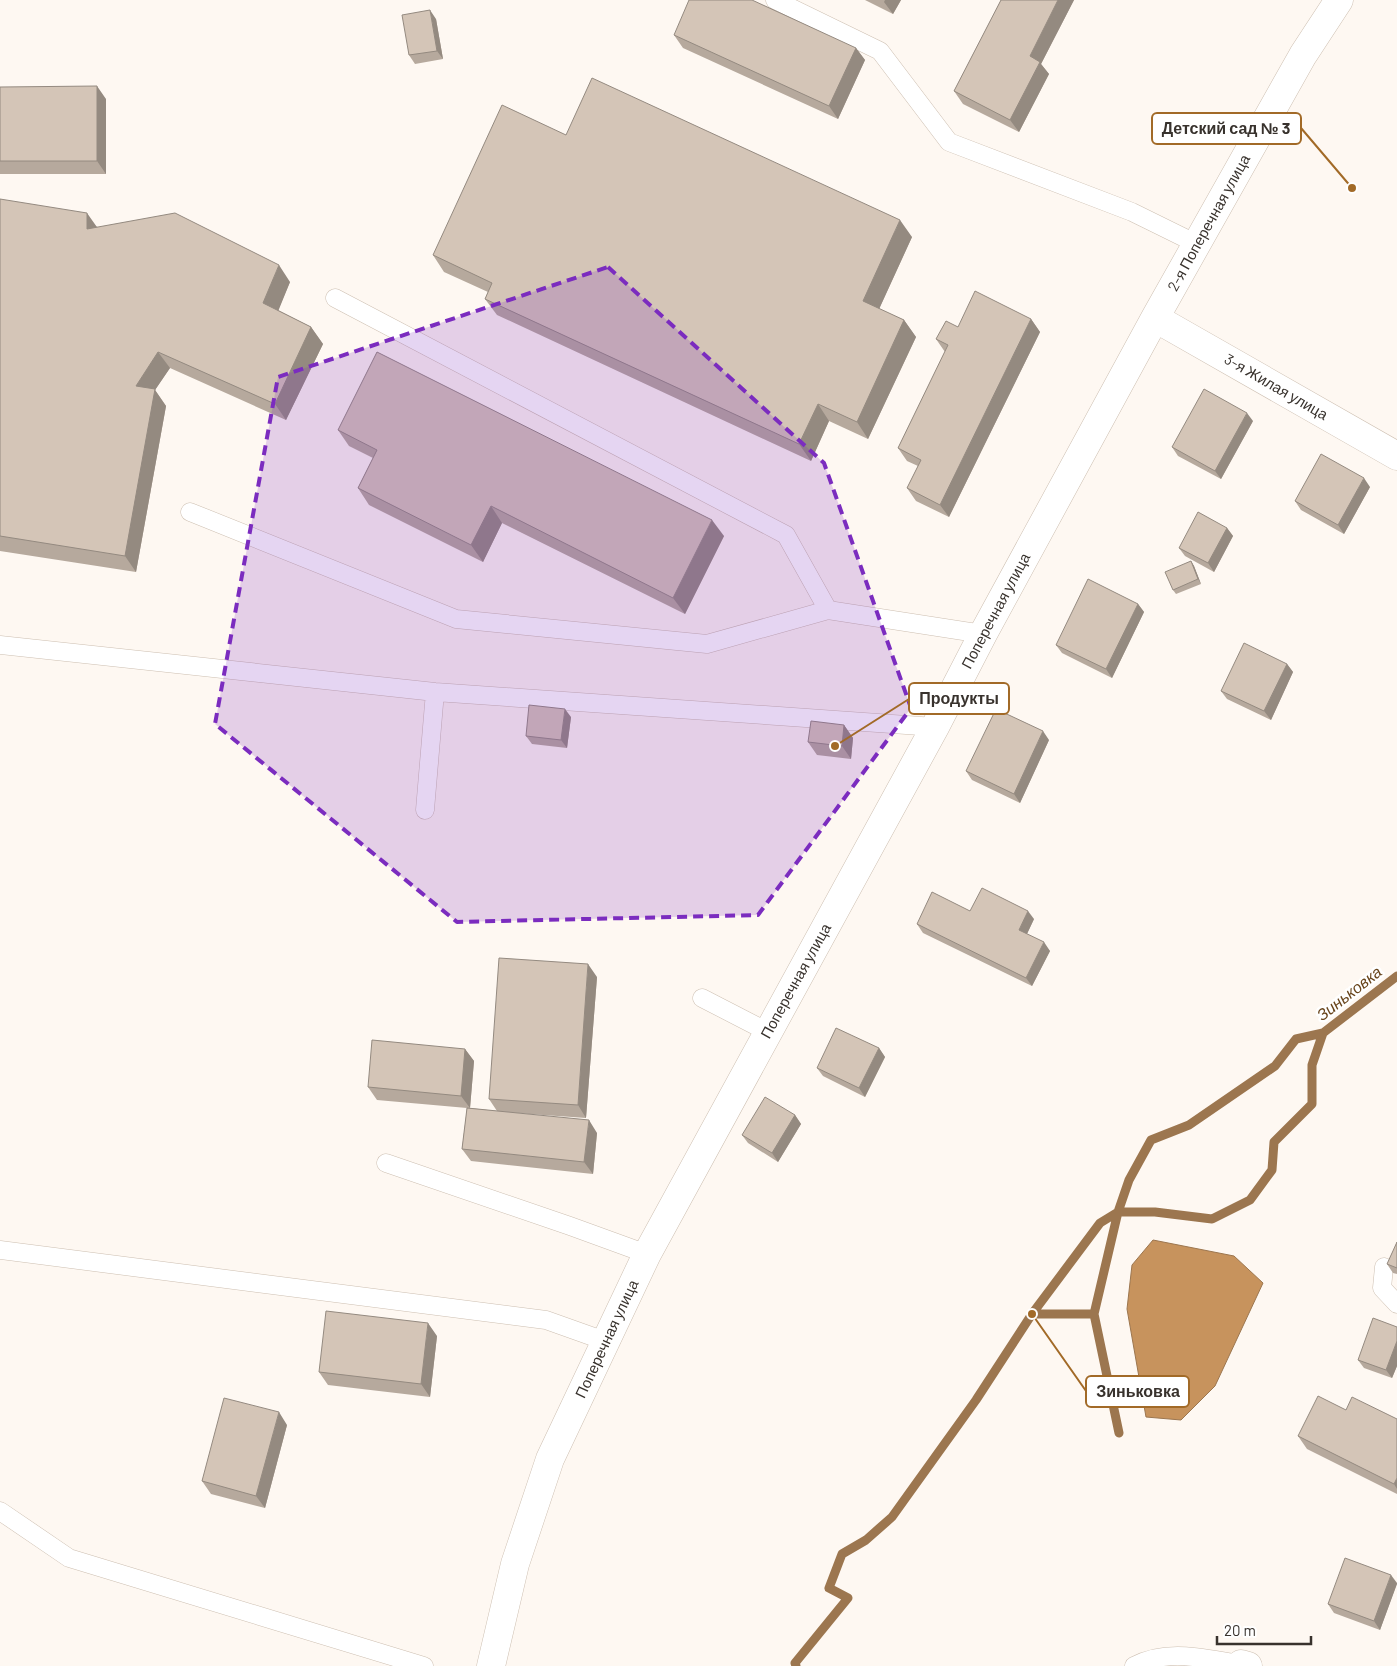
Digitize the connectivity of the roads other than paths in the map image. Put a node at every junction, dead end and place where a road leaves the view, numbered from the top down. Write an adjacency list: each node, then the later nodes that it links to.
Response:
1 (775, 0): 3 (lane)
2 (1340, 0): 3 (street, 2-я Поперечная улица)
3 (1197, 244): 5 (street, 2-я Поперечная улица)
4 (335, 298): 8 (lane)
5 (1155, 318): 6 (street, 3-я Жилая улица); 9 (street, Поперечная улица)
6 (1397, 456)
7 (190, 512): 8 (lane)
8 (828, 610): 9 (lane)
9 (983, 634): 12 (street, Поперечная улица)
10 (0, 645): 11 (lane)
11 (435, 692): 12 (lane); 13 (lane)
12 (935, 726): 15 (street, Поперечная улица)
13 (425, 810)
14 (702, 998): 15 (lane)
15 (768, 1032): 18 (street, Поперечная улица)
16 (386, 1163): 18 (lane)
17 (0, 1250): 21 (lane)
18 (647, 1254): 21 (street, Поперечная улица)
19 (1384, 1268): 20 (lane)
20 (1397, 1304)
21 (605, 1341): 25 (street, Поперечная улица)
22 (0, 1511): 24 (lane)
23 (1243, 1665): 26 (lane)
24 (424, 1666)
25 (491, 1666)
26 (1134, 1666)

